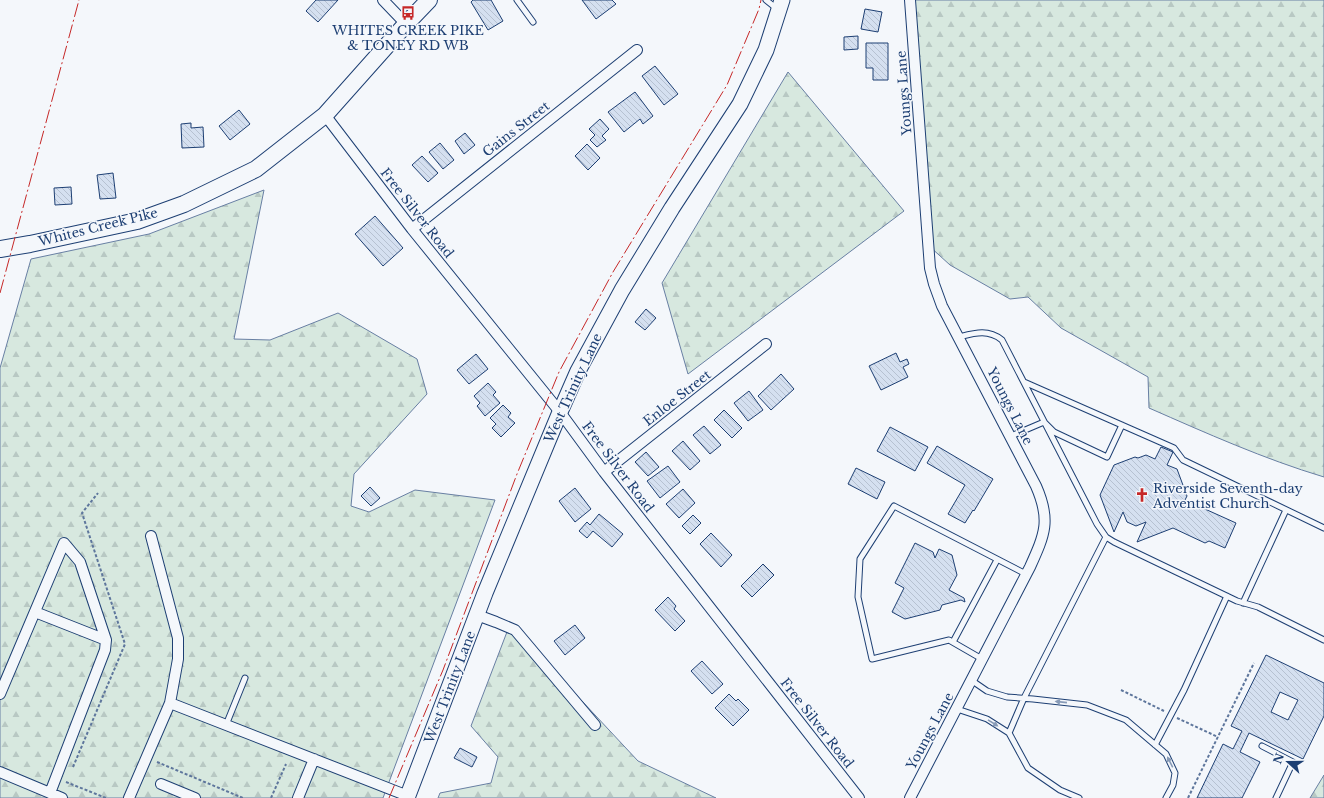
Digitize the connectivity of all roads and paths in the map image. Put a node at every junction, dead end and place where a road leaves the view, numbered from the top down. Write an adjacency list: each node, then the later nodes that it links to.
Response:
1 (385, 0): 8 (street)
2 (429, 0): 8 (main road, Whites Creek Pike)
3 (517, 0): 7 (lane)
4 (766, 0): 6 (lane)
5 (910, 0): 13 (street, Youngs Lane)
6 (780, 5): 16 (main road, West Trinity Lane)
7 (533, 22)
8 (406, 24): 10 (main road, Whites Creek Pike)
9 (637, 50): 11 (street, Gains Street)
10 (325, 115): 11 (street, Free Silver Road); 12 (main road, Whites Creek Pike)
11 (412, 229): 16 (street, Free Silver Road)
12 (0, 249)
13 (959, 337): 15 (lane); 19 (street, Youngs Lane)
14 (766, 344): 20 (street, Enloe Street)
15 (1024, 382): 17 (lane); 18 (lane)
16 (560, 412): 20 (street, Free Silver Road); 30 (main road, West Trinity Lane)
17 (1044, 422): 18 (lane); 19 (lane); 24 (lane)
18 (1122, 425): 21 (lane)
19 (1010, 436): 26 (street, Youngs Lane)
20 (604, 472): 64 (street, Free Silver Road)
21 (1286, 510): 22 (lane); 28 (lane)
22 (1324, 528)
23 (151, 536): 41 (street)
24 (1106, 537): 27 (lane); 40 (lane)
25 (997, 560): 26 (lane); 33 (lane); 33 (lane)
26 (1026, 574): 34 (street, Youngs Lane)
27 (1227, 596): 28 (lane); 49 (lane)
28 (1243, 603): 32 (lane)
29 (35, 612): 31 (street); 31 (street); 39 (street)
30 (477, 616): 46 (street); 57 (main road, West Trinity Lane)
31 (106, 640): 56 (street)
32 (1324, 640)
33 (953, 642): 34 (lane)
34 (982, 659): 37 (street, Youngs Lane)
35 (1254, 663): 48 (path)
36 (245, 678): 45 (lane)
37 (971, 680): 40 (lane); 42 (street, Youngs Lane)
38 (1121, 690): 43 (path)
39 (0, 694)
40 (1024, 698): 47 (lane); 49 (lane, one-way to 40)
41 (170, 703): 45 (street); 59 (street)
42 (956, 709): 47 (lane, one-way to 47); 65 (street, Youngs Lane)
43 (1167, 712)
44 (1176, 717): 48 (path)
45 (226, 725): 51 (street)
46 (594, 725)
47 (1009, 733): 66 (lane)
48 (1218, 737): 68 (path)
49 (1155, 745): 67 (lane, one-way to 49)
50 (1262, 746): 69 (lane)
51 (314, 759): 57 (street); 63 (street)
52 (157, 762): 61 (path)
53 (286, 764): 62 (path)
54 (0, 772): 56 (street)
55 (161, 784): 60 (street)
56 (50, 793): 58 (street)
57 (408, 797)
58 (62, 798)
59 (129, 798)
60 (195, 798)
61 (243, 798)
62 (271, 798)
63 (298, 798)
64 (859, 798)
65 (910, 798)
66 (1079, 798)
67 (1166, 798)
68 (1188, 798)
69 (1276, 798)

